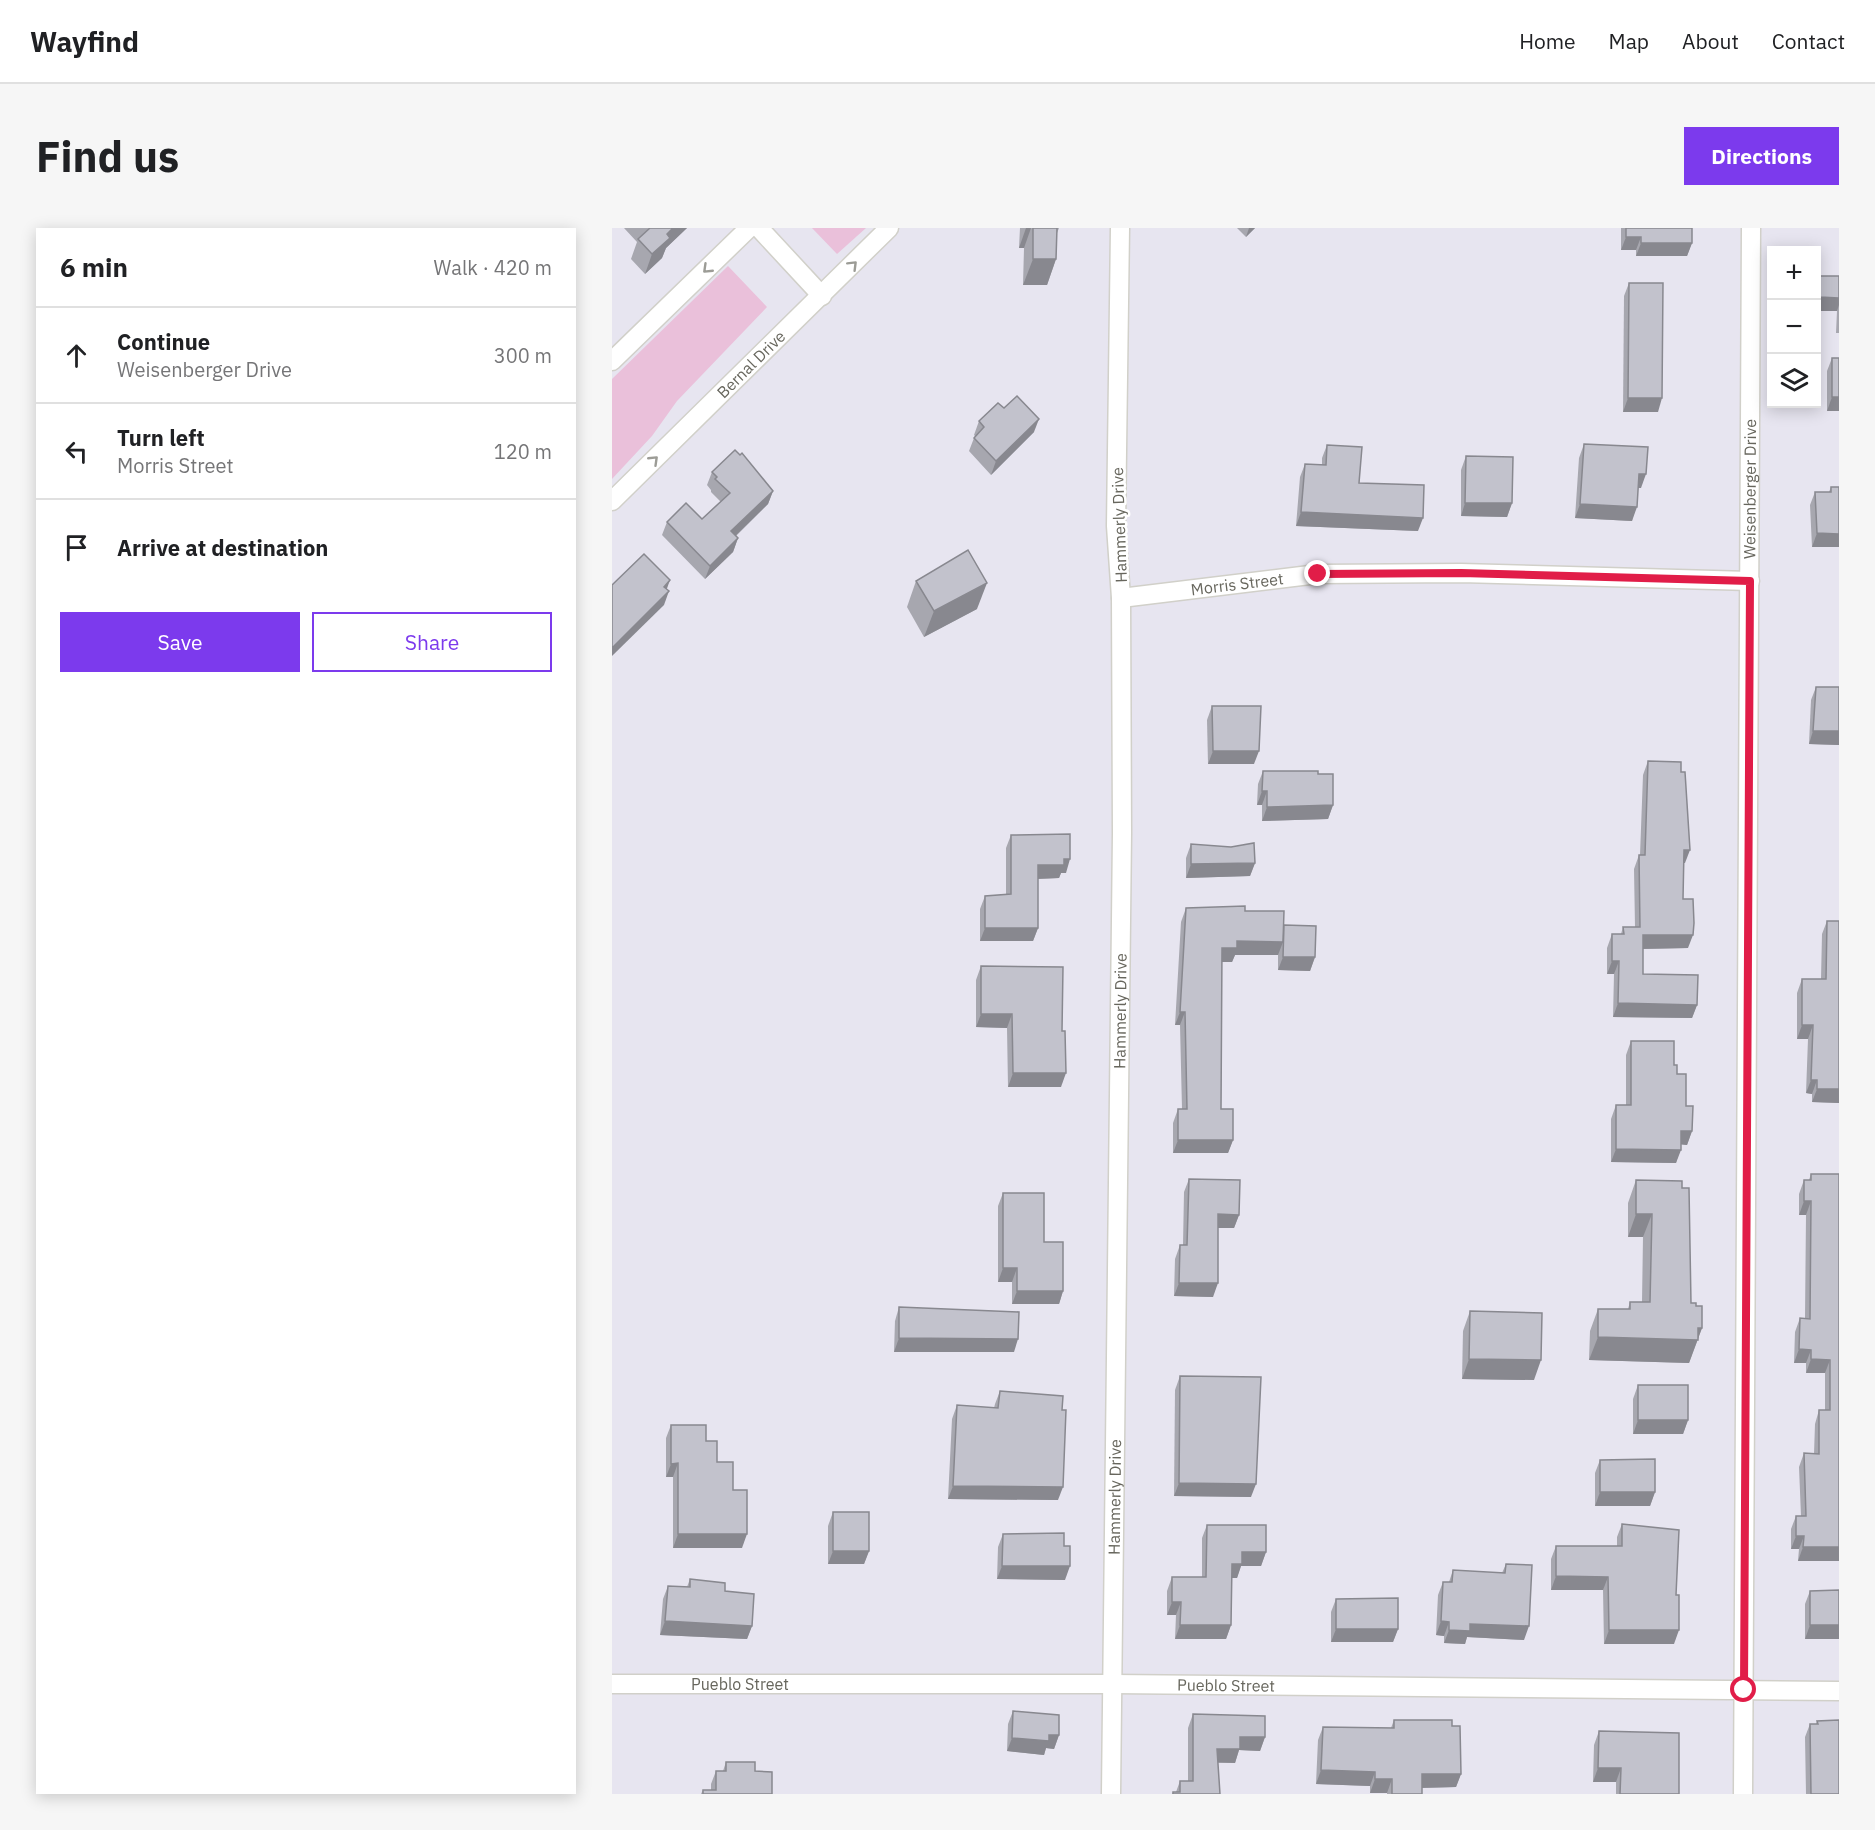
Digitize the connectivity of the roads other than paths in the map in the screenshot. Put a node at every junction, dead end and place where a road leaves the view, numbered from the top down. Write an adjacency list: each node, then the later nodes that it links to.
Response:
1 (749, 228): 7 (street, one-way to 7)
2 (759, 228): 6 (street)
3 (890, 228): 6 (street, Bernal Drive, one-way to 3)
4 (1120, 228): 10 (street, Hammerly Drive)
5 (1752, 228): 9 (street, Weisenberger Drive)
6 (822, 296): 8 (street, Bernal Drive, one-way to 6)
7 (612, 361)
8 (612, 501)
9 (1750, 581): 10 (street, Morris Street); 13 (street, Weisenberger Drive)
10 (1121, 598): 12 (street, Hammerly Drive)
11 (612, 1684): 12 (street, Pueblo Street)
12 (1113, 1684): 13 (street, Pueblo Street); 15 (street, Hammerly Drive)
13 (1744, 1690): 14 (street, Pueblo Street); 16 (street, Weisenberger Drive)
14 (1839, 1691)
15 (1112, 1794)
16 (1743, 1794)

